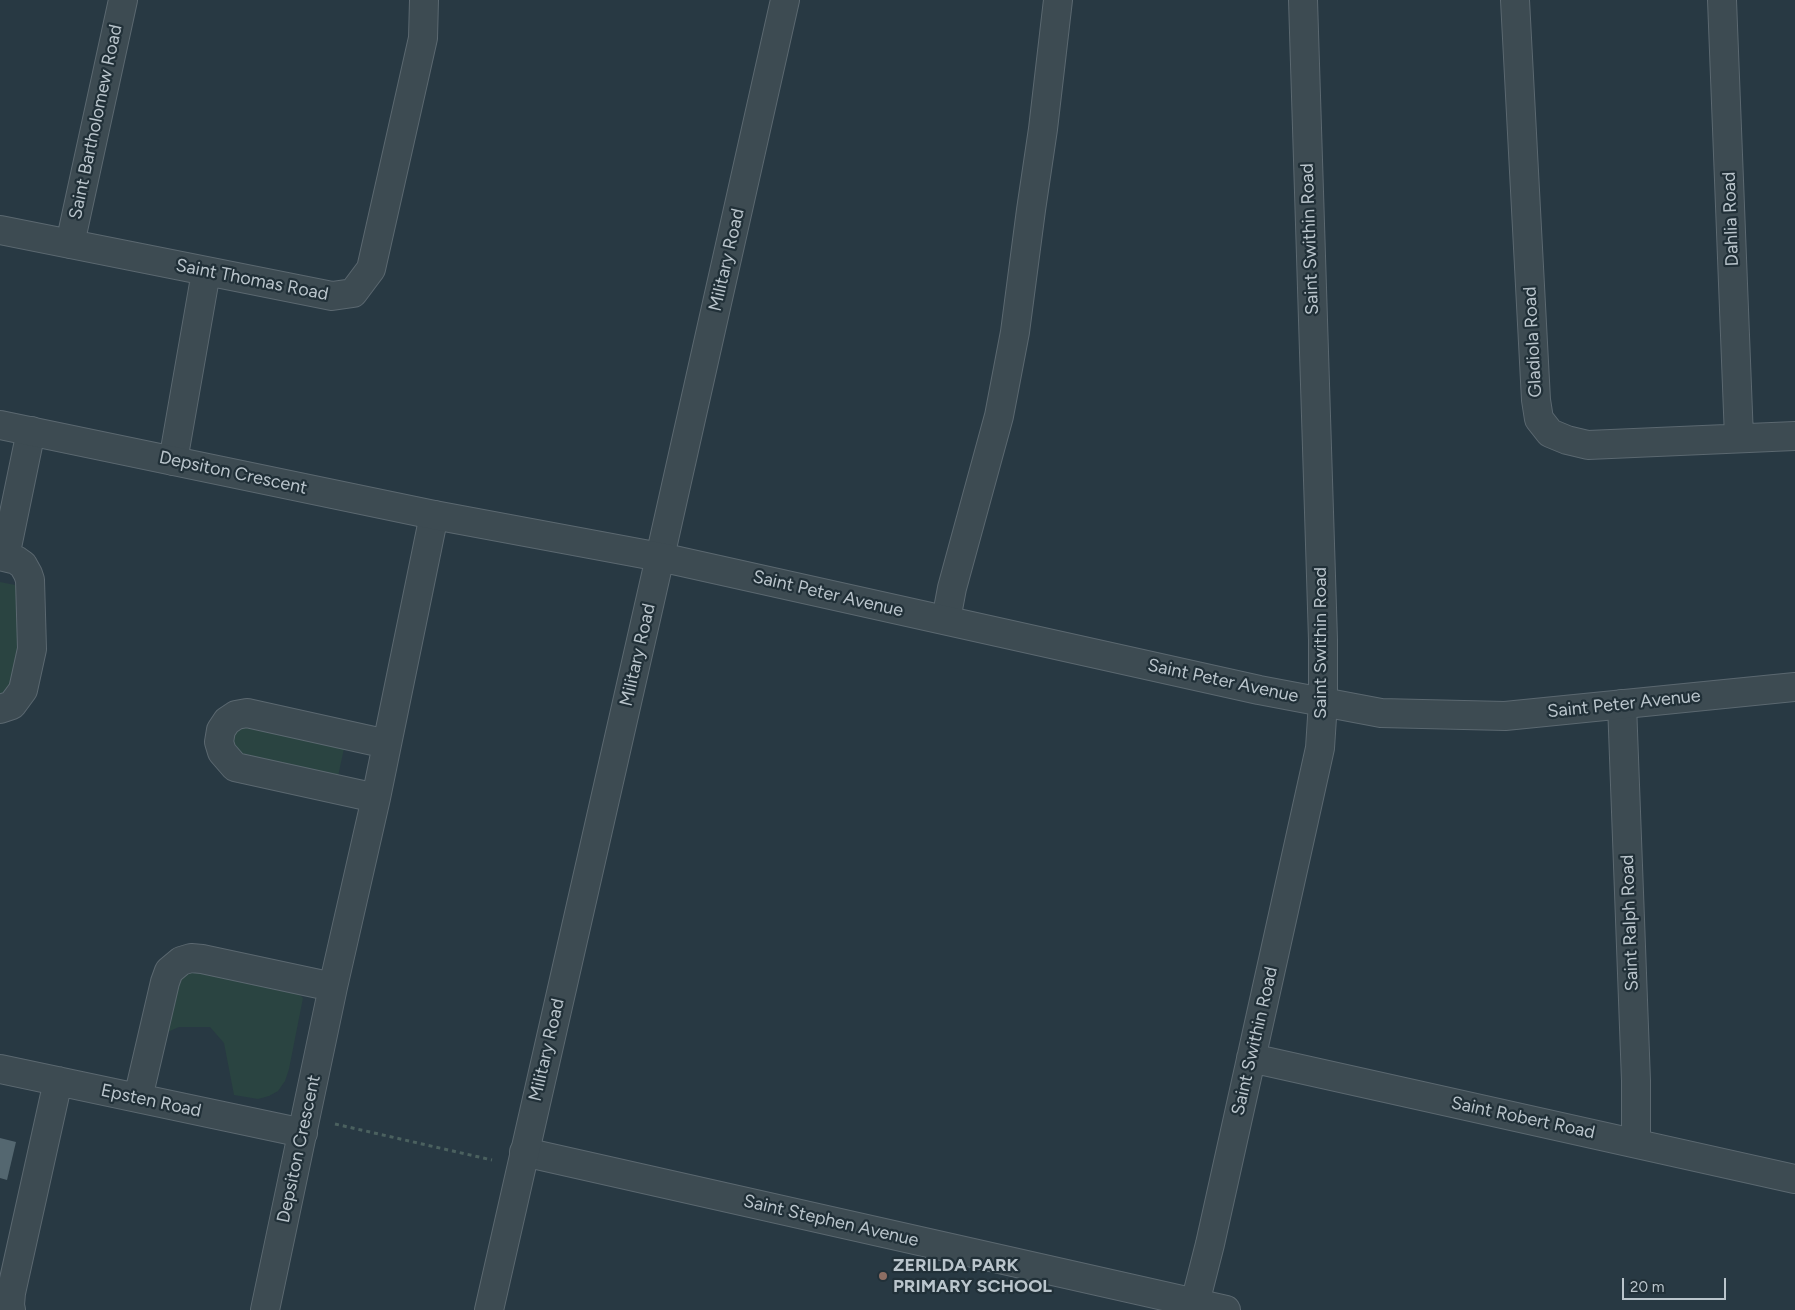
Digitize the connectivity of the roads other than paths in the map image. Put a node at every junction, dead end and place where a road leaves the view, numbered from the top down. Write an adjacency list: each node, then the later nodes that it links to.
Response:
1 (123, 0): 9 (street, Saint Bartholomew Road)
2 (424, 0): 10 (street, Saint Thomas Road)
3 (785, 0): 18 (street, Military Road)
4 (1058, 0): 19 (street)
5 (1303, 0): 21 (street, Saint Swithin Road)
6 (1515, 0): 14 (street, Gladiola Road)
7 (1722, 0): 14 (street, Dahlia Road)
8 (0, 230): 9 (street, Saint Thomas Road)
9 (70, 244): 10 (street, Saint Thomas Road)
10 (206, 272): 15 (street)
11 (0, 425): 12 (street, Depsiton Crescent)
12 (31, 432): 15 (street, Depsiton Crescent); 17 (street)
13 (1795, 436): 14 (street, Gladiola Road)
14 (1739, 438)
15 (174, 461): 16 (street, Depsiton Crescent)
16 (434, 515): 18 (street, Depsiton Crescent); 24 (street, Depsiton Crescent)
17 (2, 556): 23 (street)
18 (660, 557): 19 (street, Saint Peter Avenue); 33 (street, Military Road)
19 (946, 620): 21 (street, Saint Peter Avenue)
20 (1795, 687): 22 (street, Saint Peter Avenue)
21 (1323, 702): 22 (street, Saint Peter Avenue); 27 (street, Saint Swithin Road)
22 (1622, 704): 32 (street, Saint Ralph Road)
23 (0, 709)
24 (387, 744): 25 (street, Depsiton Crescent); 25 (street)
25 (376, 798): 26 (street, Depsiton Crescent)
26 (333, 987): 30 (street); 31 (street, Depsiton Crescent)
27 (1251, 1058): 32 (street, Saint Robert Road); 35 (street, Saint Swithin Road)
28 (0, 1069): 29 (street, Epsten Road)
29 (58, 1081): 30 (street, Epsten Road); 36 (street)
30 (138, 1098): 31 (street, Epsten Road)
31 (303, 1133): 37 (street, Depsiton Crescent)
32 (1636, 1143): 34 (street, Saint Robert Road)
33 (524, 1152): 35 (street, Saint Stephen Avenue); 38 (street, Military Road)
34 (1795, 1179)
35 (1195, 1303): 39 (street, Saint Stephen Avenue)
36 (11, 1310)
37 (264, 1310)
38 (488, 1310)
39 (1226, 1310)

